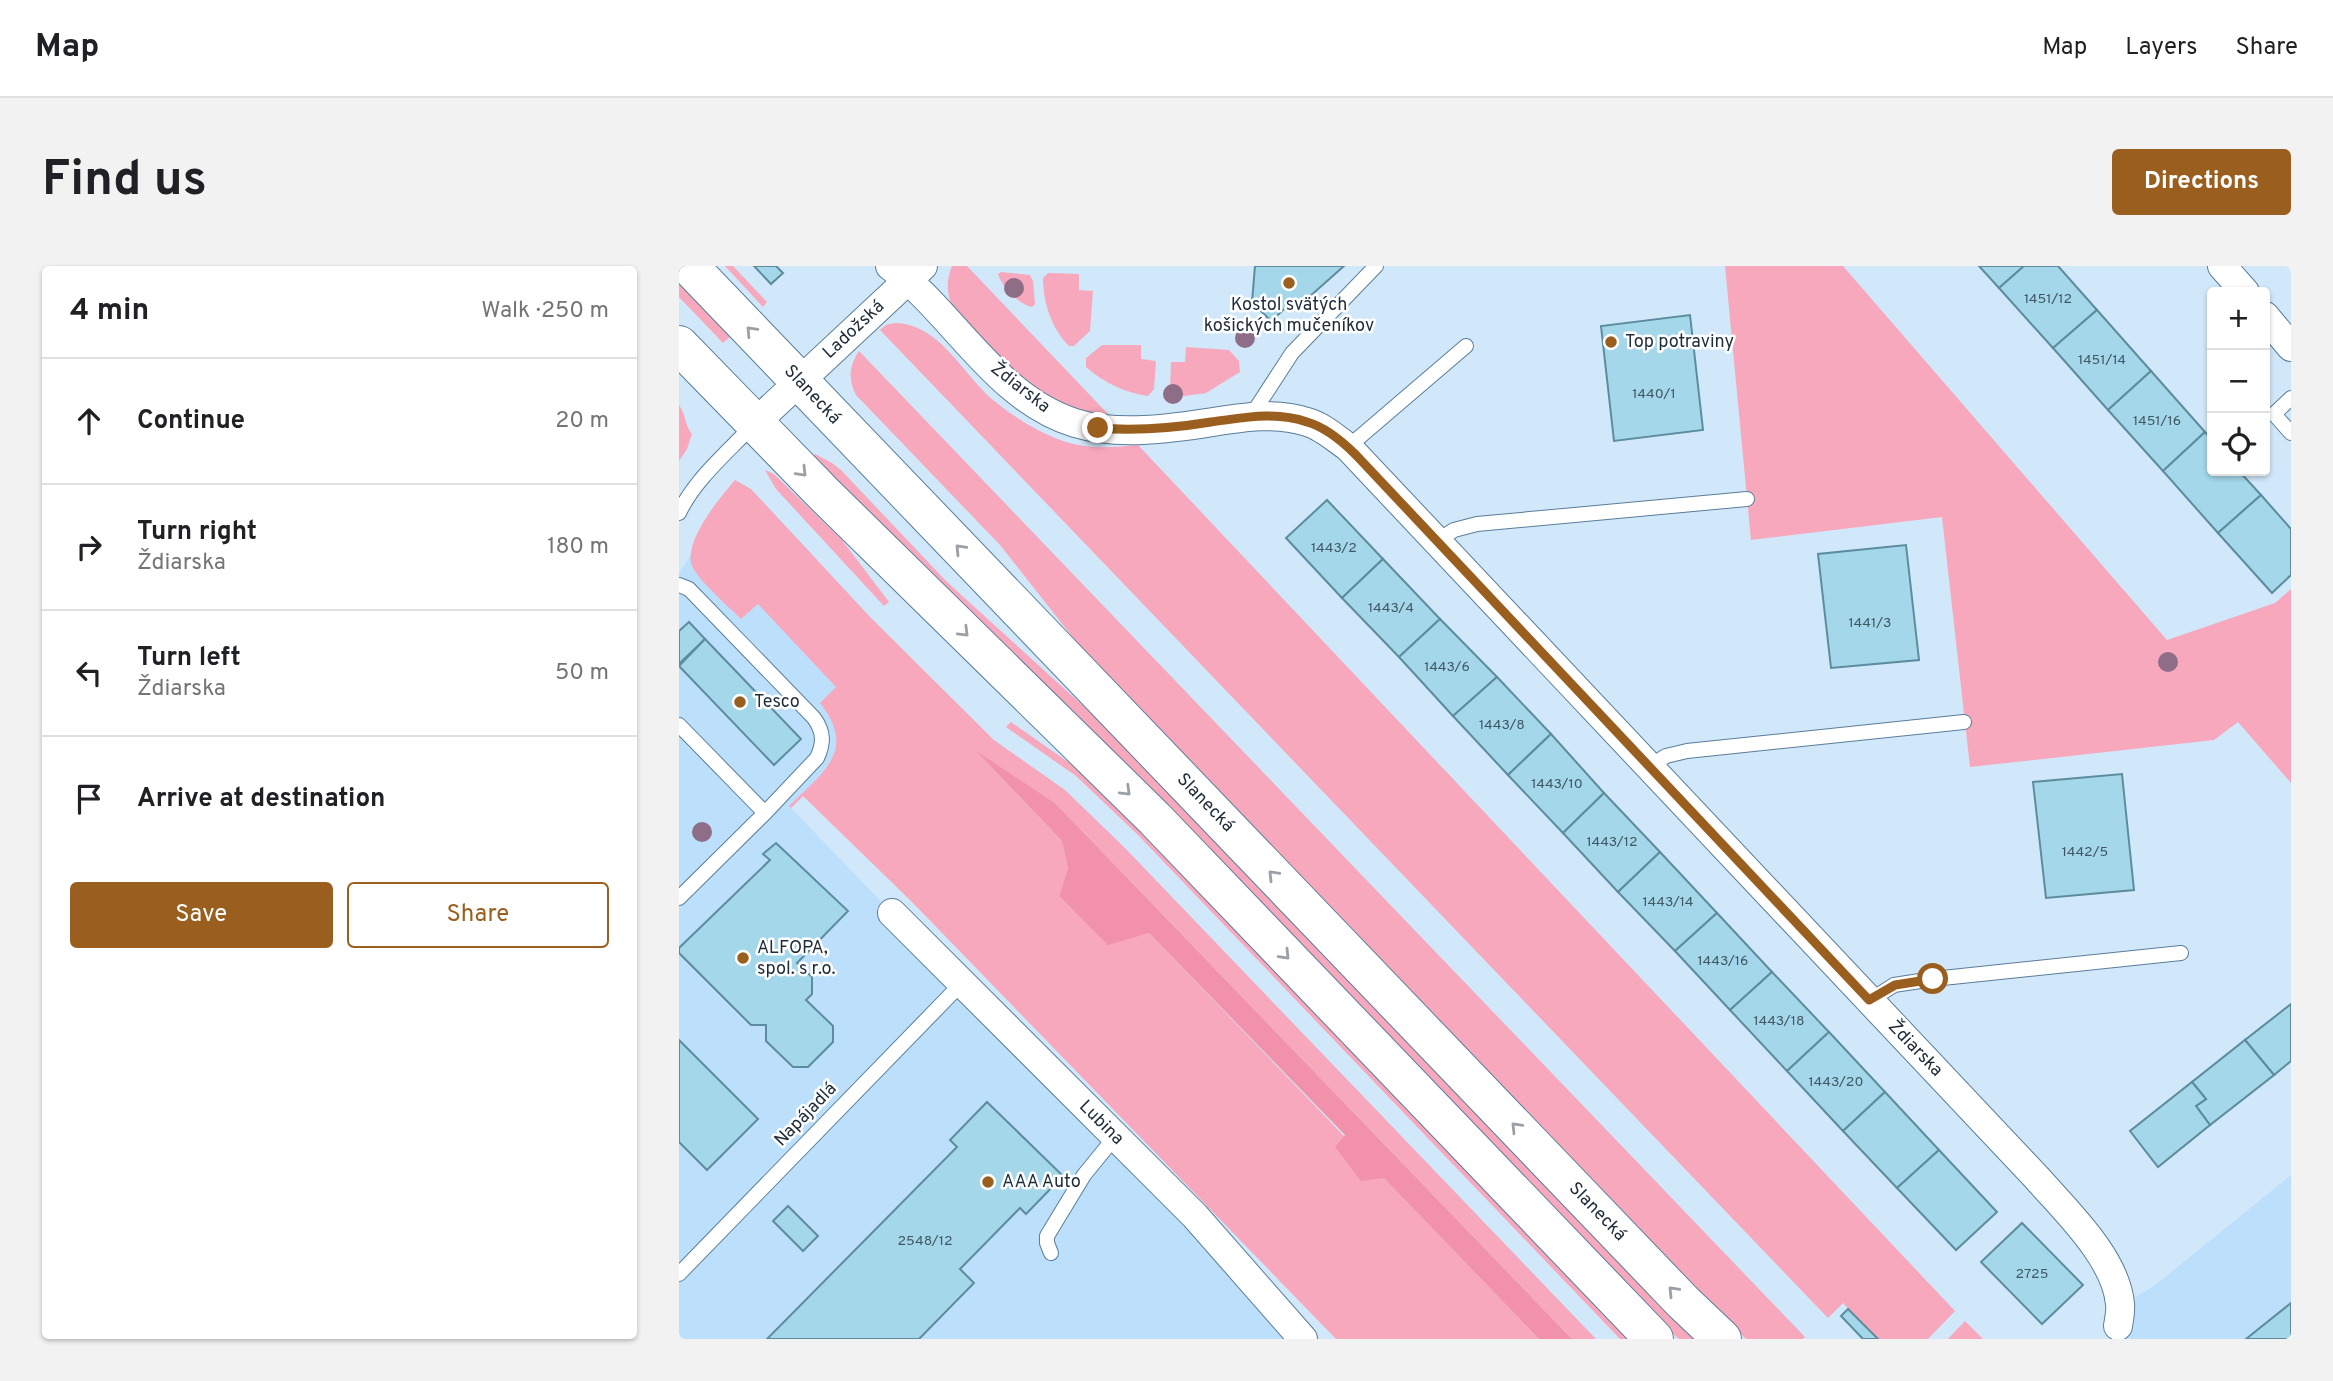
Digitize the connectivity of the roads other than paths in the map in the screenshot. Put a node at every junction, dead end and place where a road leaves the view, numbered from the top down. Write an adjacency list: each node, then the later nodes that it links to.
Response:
1 (689, 266): 12 (main road, Slanecká, one-way to 1)
2 (1377, 266): 14 (lane)
3 (2222, 266): 5 (street)
4 (907, 271): 12 (street, Ladožská); 14 (street, Ždiarska)
5 (2241, 287)
6 (2270, 315): 7 (street)
7 (2291, 318)
8 (2270, 320): 11 (street)
9 (679, 345): 15 (main road)
10 (1466, 346): 17 (lane)
11 (2291, 347)
12 (798, 380): 15 (street, Ladožská); 37 (main road, Slanecká, one-way to 12)
13 (2291, 398): 16 (lane)
14 (1251, 416): 17 (street, Ždiarska)
15 (755, 423): 19 (lane); 36 (main road, one-way to 36)
16 (2291, 433)
17 (1348, 447): 20 (street, Ždiarska)
18 (1748, 499): 20 (lane)
19 (679, 513)
20 (1437, 541): 24 (street, Ždiarska)
21 (679, 585): 25 (lane)
22 (1964, 722): 24 (lane)
23 (679, 725): 25 (lane)
24 (1650, 766): 30 (street, Ždiarska)
25 (765, 813): 26 (lane)
26 (679, 898)
27 (892, 913): 29 (street, Lubina)
28 (2181, 953): 30 (lane)
29 (961, 984): 31 (street, Lubina); 33 (lane, Napájadlá)
30 (1869, 1000): 34 (street, Ždiarska)
31 (1115, 1137): 32 (lane); 35 (street, Lubina)
32 (1051, 1253)
33 (679, 1273)
34 (2116, 1332)
35 (1303, 1339)
36 (1654, 1339)
37 (1722, 1339)

